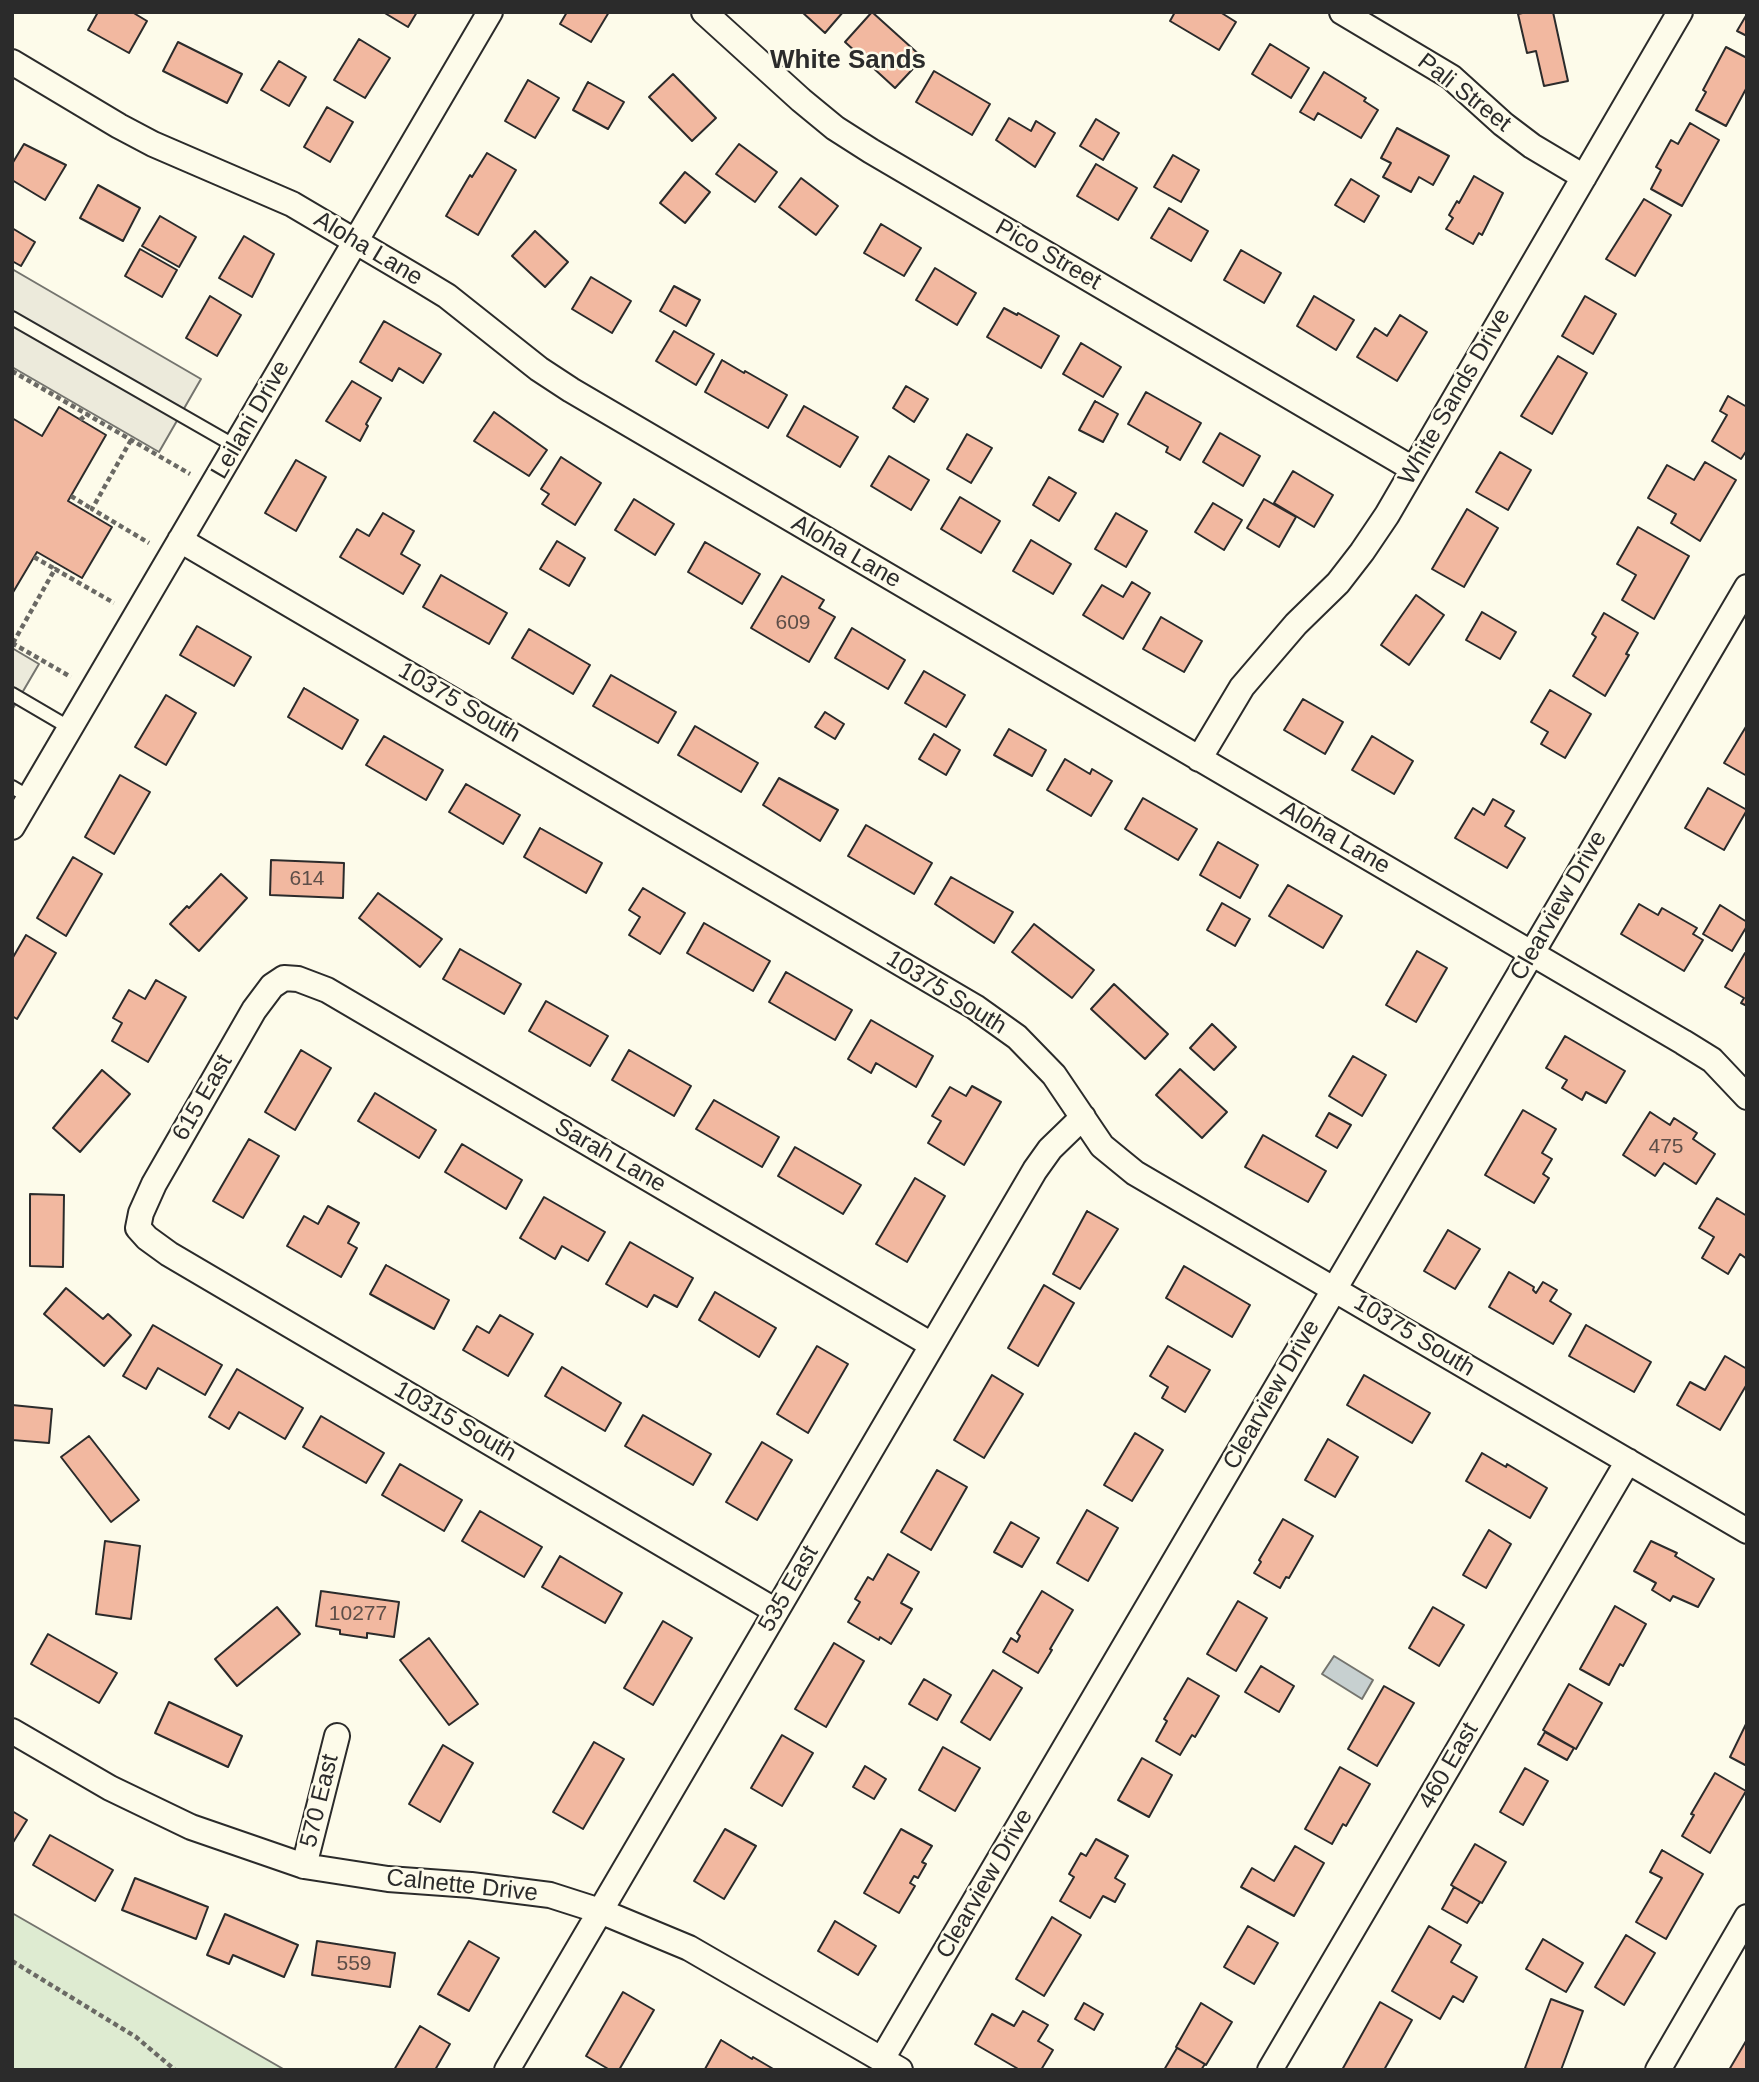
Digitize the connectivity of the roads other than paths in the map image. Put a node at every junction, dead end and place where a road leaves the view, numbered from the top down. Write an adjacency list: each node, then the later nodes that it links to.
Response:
1 (489, 12): 7 (street, Leilani Drive)
2 (704, 12): 10 (street, Pico Street)
3 (1342, 12): 6 (street, Pali Street)
4 (1680, 12): 6 (street, White Sands Drive)
5 (12, 62): 7 (street, Aloha Lane)
6 (1584, 177): 10 (street, White Sands Drive)
7 (355, 242): 9 (street, Leilani Drive); 15 (street, Aloha Lane)
8 (12, 318): 9 (lane)
9 (235, 446): 11 (street, Leilani Drive)
10 (1413, 470): 15 (street, White Sands Drive)
11 (180, 540): 14 (street, Leilani Drive); 21 (street, 10375 South)
12 (1747, 587): 18 (street, Clearview Drive)
13 (12, 694): 14 (lane)
14 (71, 728): 16 (street, Leilani Drive)
15 (1199, 758): 18 (street, Aloha Lane)
16 (21, 792): 17 (street, Leilani Drive)
17 (12, 827)
18 (1532, 953): 20 (street, Aloha Lane); 23 (street, Clearview Drive)
19 (284, 978): 22 (street, 615 East); 24 (street, Sarah Lane)
20 (1747, 1097)
21 (1083, 1117): 23 (street, 10375 South); 24 (street, 535 East)
22 (138, 1228): 27 (street, 10315 South)
23 (1335, 1289): 25 (street, 10375 South); 33 (street, Clearview Drive)
24 (932, 1345): 27 (street, 535 East)
25 (1628, 1461): 26 (street, 10375 South); 35 (street, 460 East)
26 (1747, 1531)
27 (776, 1611): 31 (street, 535 East)
28 (12, 1731): 30 (street, Calnette Drive)
29 (337, 1736): 30 (street, 570 East)
30 (304, 1866): 31 (street, Calnette Drive)
31 (600, 1911): 33 (street, Calnette Drive); 34 (street, 535 East)
32 (1747, 1917): 36 (street)
33 (891, 2064)
34 (507, 2070)
35 (1270, 2070)
36 (1658, 2070)

